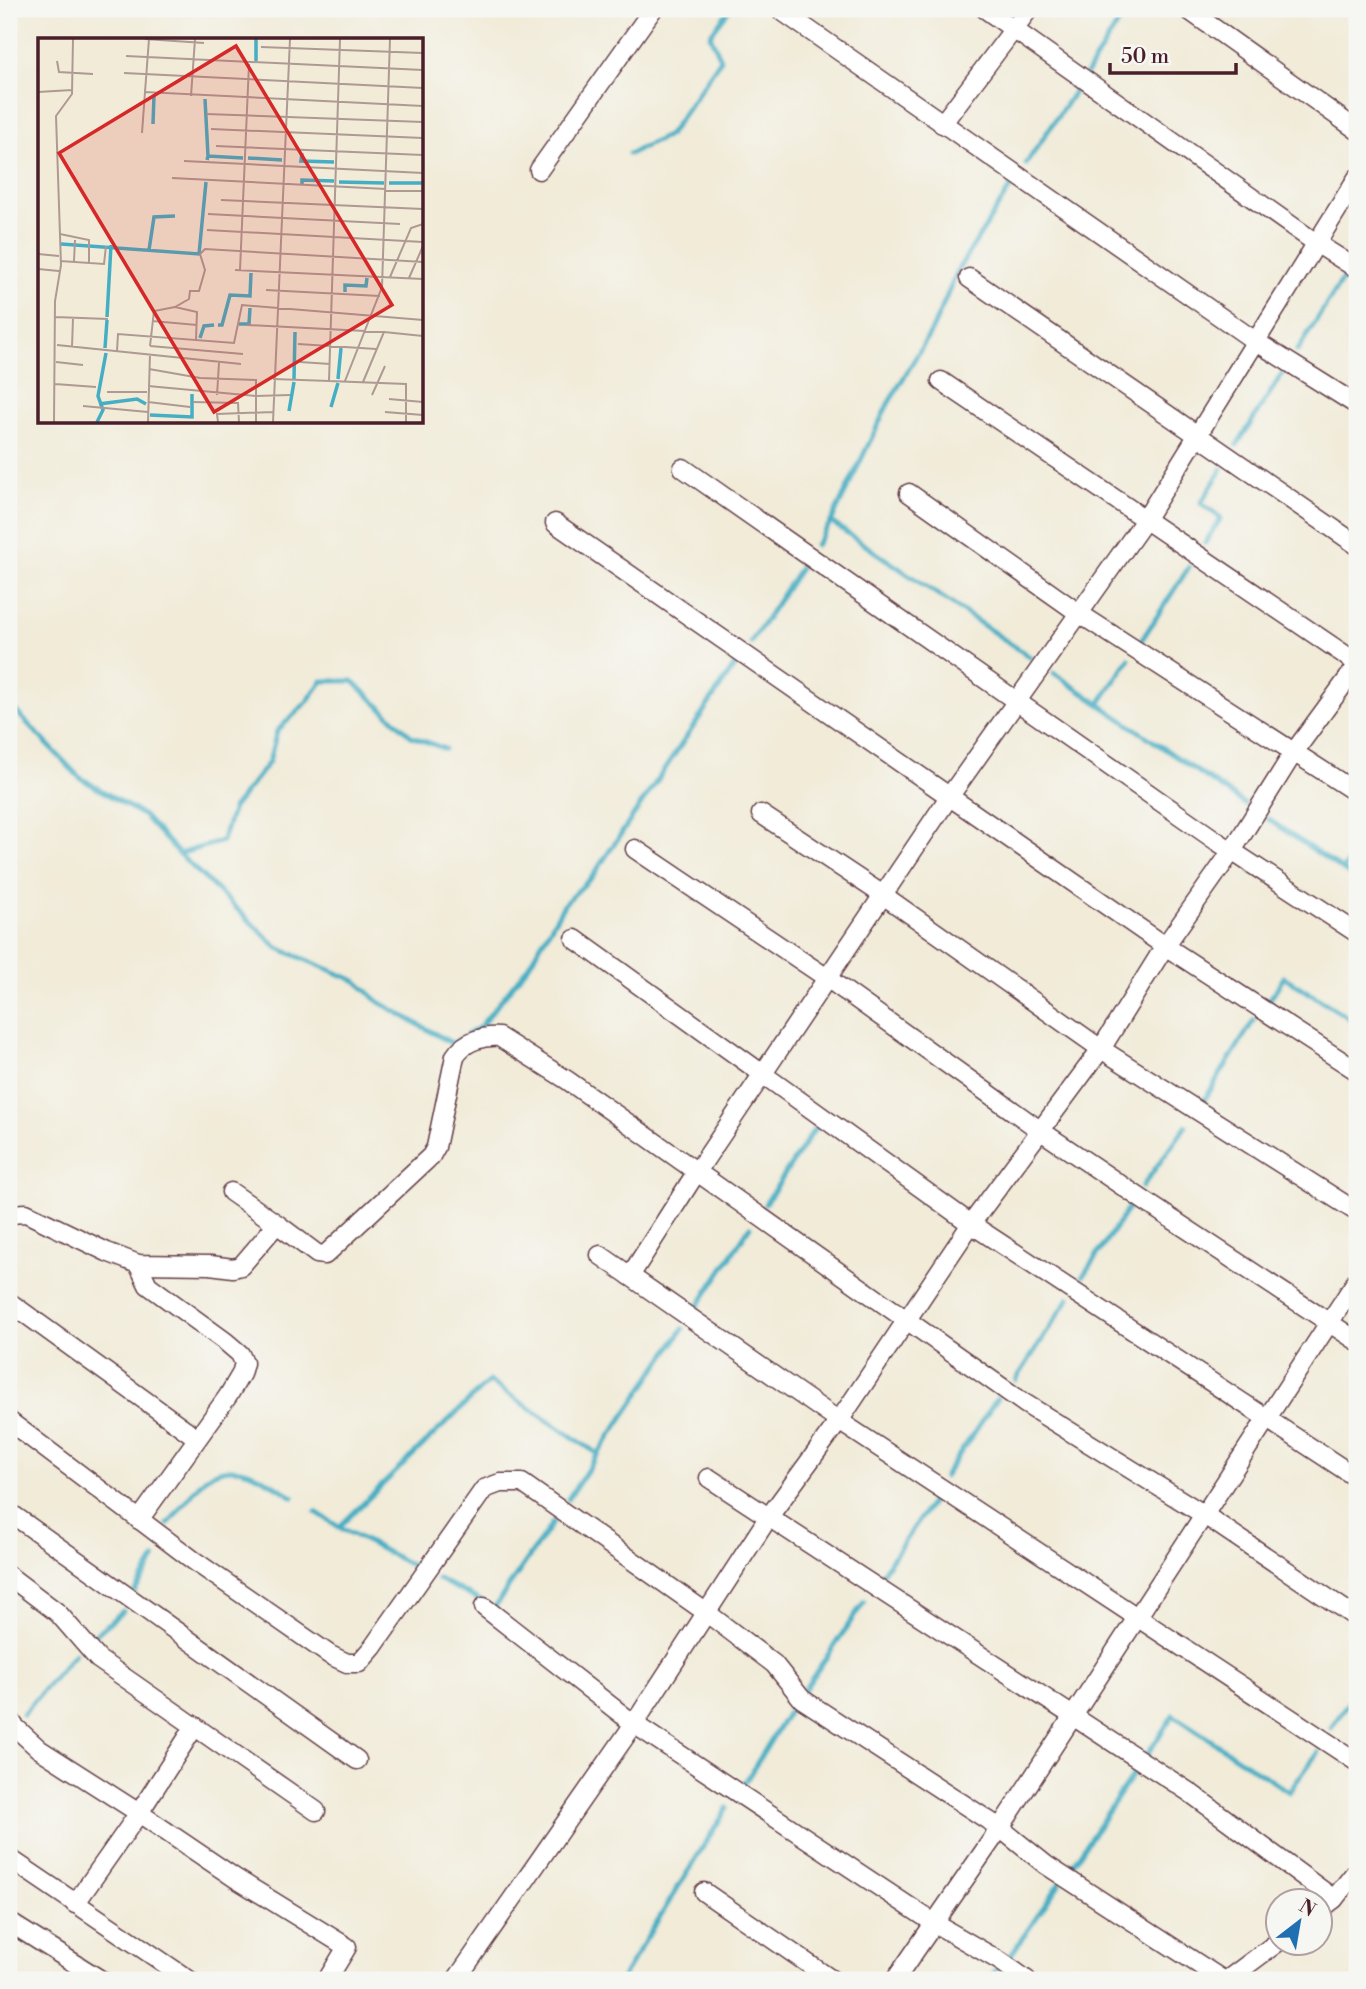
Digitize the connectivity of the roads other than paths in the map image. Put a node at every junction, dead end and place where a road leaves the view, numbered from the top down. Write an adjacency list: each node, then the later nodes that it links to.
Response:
1 (653, 9): 9 (street)
2 (779, 9): 7 (street)
3 (985, 9): 6 (street)
4 (1029, 9): 6 (street)
5 (1187, 9): 8 (street)
6 (1015, 29): 7 (street); 11 (street)
7 (942, 124): 14 (street)
8 (1357, 130)
9 (540, 170)
10 (1357, 178): 11 (street)
11 (1316, 243): 12 (street); 14 (street)
12 (1357, 269)
13 (970, 278): 17 (street)
14 (1255, 341): 16 (street); 17 (street)
15 (941, 381): 20 (street)
16 (1357, 405)
17 (1197, 434): 20 (street); 22 (street)
18 (683, 468): 25 (street)
19 (909, 493): 23 (street)
20 (1145, 520): 23 (street); 24 (street)
21 (555, 523): 28 (street)
22 (1357, 545)
23 (1080, 614): 25 (street); 26 (street)
24 (1357, 665): 26 (street)
25 (1016, 701): 28 (street); 31 (street)
26 (1294, 752): 27 (street); 31 (street)
27 (1357, 793)
28 (949, 797): 32 (street); 35 (street)
29 (761, 814): 32 (street)
30 (635, 849): 36 (street)
31 (1232, 851): 33 (street); 35 (street)
32 (883, 895): 36 (street); 37 (street)
33 (1357, 933)
34 (575, 939): 39 (street)
35 (1165, 946): 37 (street); 38 (street)
36 (827, 978): 39 (street); 40 (street)
37 (1101, 1049): 40 (street); 43 (street)
38 (1357, 1071)
39 (763, 1072): 41 (street); 46 (street)
40 (1041, 1131): 46 (street); 53 (street)
41 (696, 1173): 45 (street); 49 (street); 52 (street)
42 (231, 1192): 45 (street)
43 (1357, 1212)
44 (9, 1214): 48 (street)
45 (277, 1224): 48 (street)
46 (971, 1224): 52 (street); 55 (street)
47 (600, 1255): 49 (street)
48 (138, 1264): 58 (street)
49 (630, 1276): 57 (street)
50 (1357, 1280): 53 (street)
51 (9, 1302): 58 (street)
52 (908, 1321): 57 (street); 62 (street)
53 (1330, 1323): 54 (street); 55 (street)
54 (1357, 1341)
55 (1266, 1418): 60 (street); 62 (street)
56 (9, 1421): 64 (street)
57 (839, 1421): 63 (street); 68 (street)
58 (197, 1438): 64 (street)
59 (709, 1478): 63 (street)
60 (1357, 1478)
61 (9, 1512): 74 (street)
62 (1203, 1514): 68 (street); 69 (street)
63 (768, 1518): 67 (street); 70 (street)
64 (139, 1520): 67 (street)
65 (9, 1576): 73 (street)
66 (484, 1607): 72 (street)
67 (707, 1613): 72 (street); 78 (street)
68 (1137, 1615): 70 (street); 75 (street)
69 (1357, 1618)
70 (1073, 1716): 78 (street); 81 (street)
71 (9, 1718): 77 (street)
72 (634, 1724): 86 (street); 91 (street)
73 (195, 1726): 76 (street); 77 (street)
74 (357, 1760)
75 (1357, 1762)
76 (316, 1811)
77 (139, 1813): 84 (street); 90 (street)
78 (1000, 1828): 86 (street); 95 (street)
79 (9, 1858): 84 (street)
80 (1357, 1870): 83 (street)
81 (1307, 1888)
82 (704, 1892): 92 (street)
83 (1334, 1896)
84 (75, 1904): 89 (street)
85 (9, 1922): 88 (street)
86 (934, 1923): 93 (street); 94 (street)
87 (1264, 1953): 95 (street)
88 (102, 1980)
89 (189, 1980)
90 (327, 1980)
91 (456, 1980)
92 (832, 1980)
93 (895, 1980)
94 (1027, 1980)
95 (1225, 1980)

